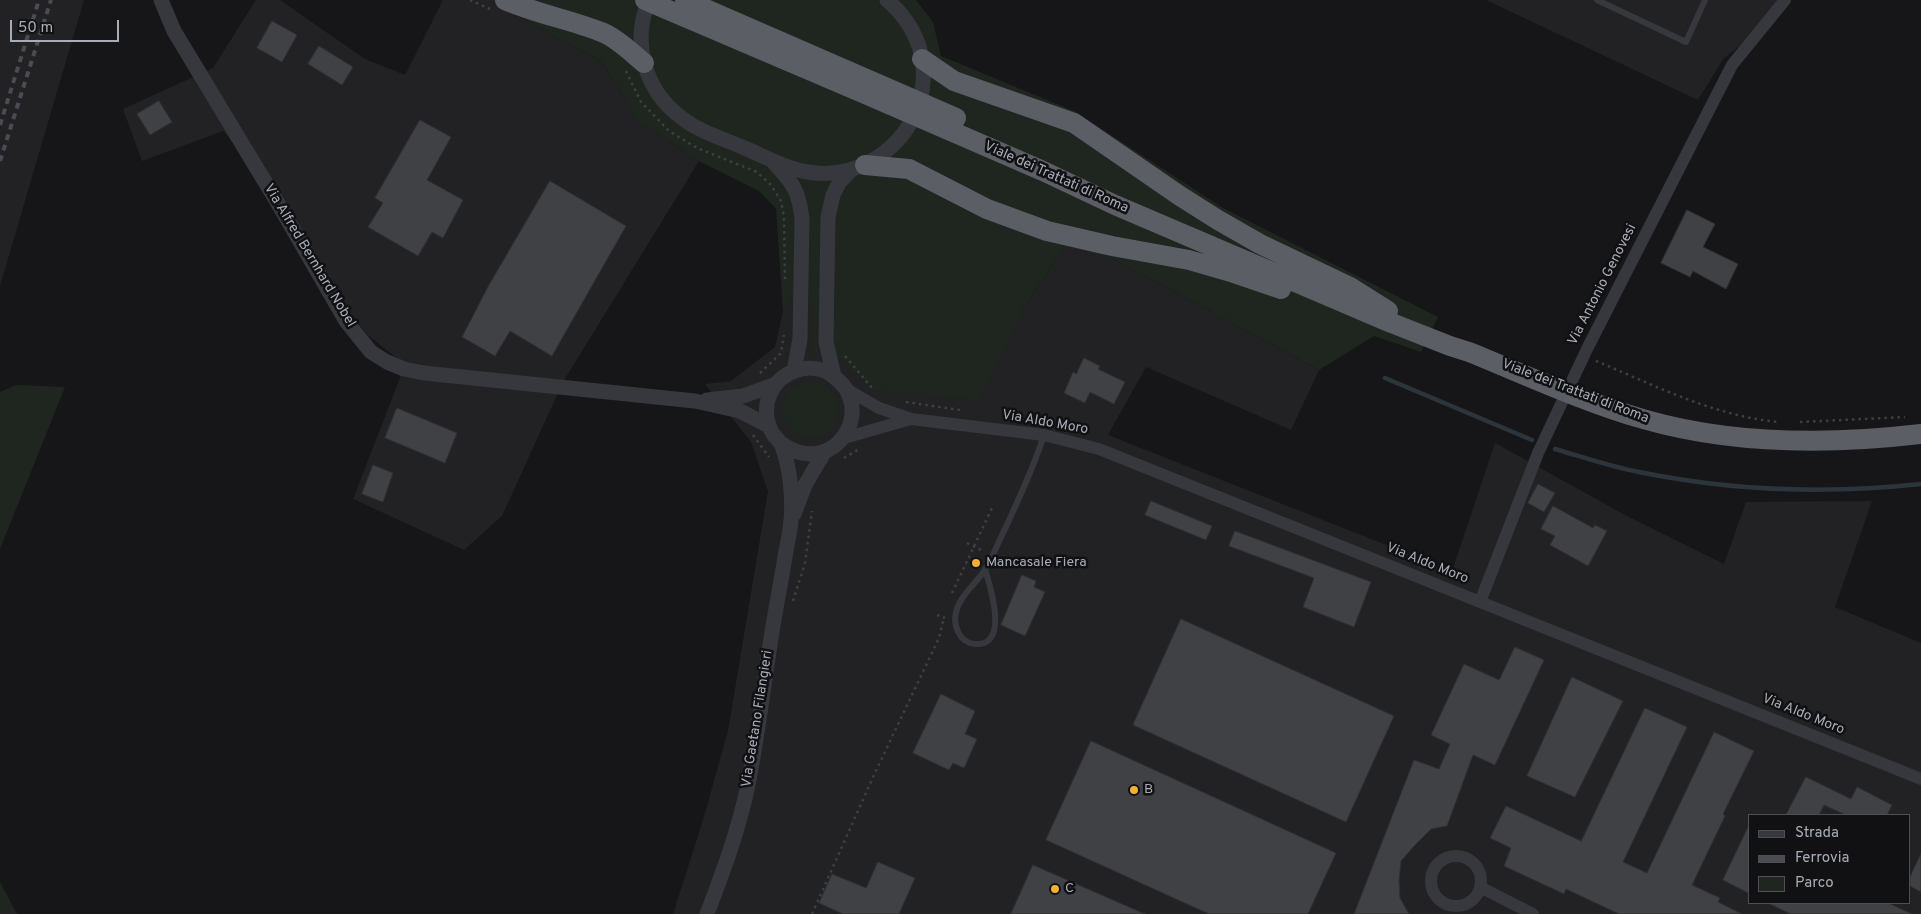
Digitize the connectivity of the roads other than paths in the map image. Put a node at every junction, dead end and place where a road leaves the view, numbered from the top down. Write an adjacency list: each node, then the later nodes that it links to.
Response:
1 (161, 0): 20 (street, Via Alfred Bernhard Nobel)
2 (505, 0): 11 (highway)
3 (645, 0): 12 (highway, Viale dei Trattati di Roma)
4 (649, 0): 11 (street)
5 (685, 0): 12 (highway, Viale dei Trattati di Roma)
6 (887, 0): 10 (street)
7 (1597, 0): 8 (lane)
8 (1705, 0)
9 (1785, 0): 30 (street, Via Antonio Genovesi)
10 (922, 60): 14 (street); 15 (highway)
11 (644, 63): 13 (street)
12 (983, 138): 15 (highway, Viale dei Trattati di Roma)
13 (771, 159): 14 (street); 16 (street)
14 (858, 167): 15 (highway); 17 (street)
15 (1390, 318): 23 (highway, Viale dei Trattati di Roma)
16 (794, 371): 17 (street); 18 (street)
17 (834, 376): 19 (street)
18 (776, 384): 20 (street, Via Alfred Bernhard Nobel); 22 (street)
19 (846, 390): 21 (street, Via Aldo Moro); 25 (street)
20 (695, 401): 22 (street, Via Alfred Bernhard Nobel)
21 (911, 419): 24 (street, Via Aldo Moro); 25 (street, Via Aldo Moro)
22 (769, 426): 26 (street)
23 (1921, 434)
24 (1044, 435): 29 (lane); 30 (street, Via Aldo Moro)
25 (844, 438): 27 (street)
26 (782, 444): 27 (street); 28 (street, Via Gaetano Filangieri)
27 (825, 451): 28 (street, Via Gaetano Filangieri)
28 (791, 520): 33 (street, Via Gaetano Filangieri)
29 (985, 569): 29 (lane)
30 (1480, 602): 31 (street, Via Aldo Moro)
31 (1921, 779)
32 (1480, 887): 32 (street); 34 (street)
33 (707, 914)
34 (1532, 914)

